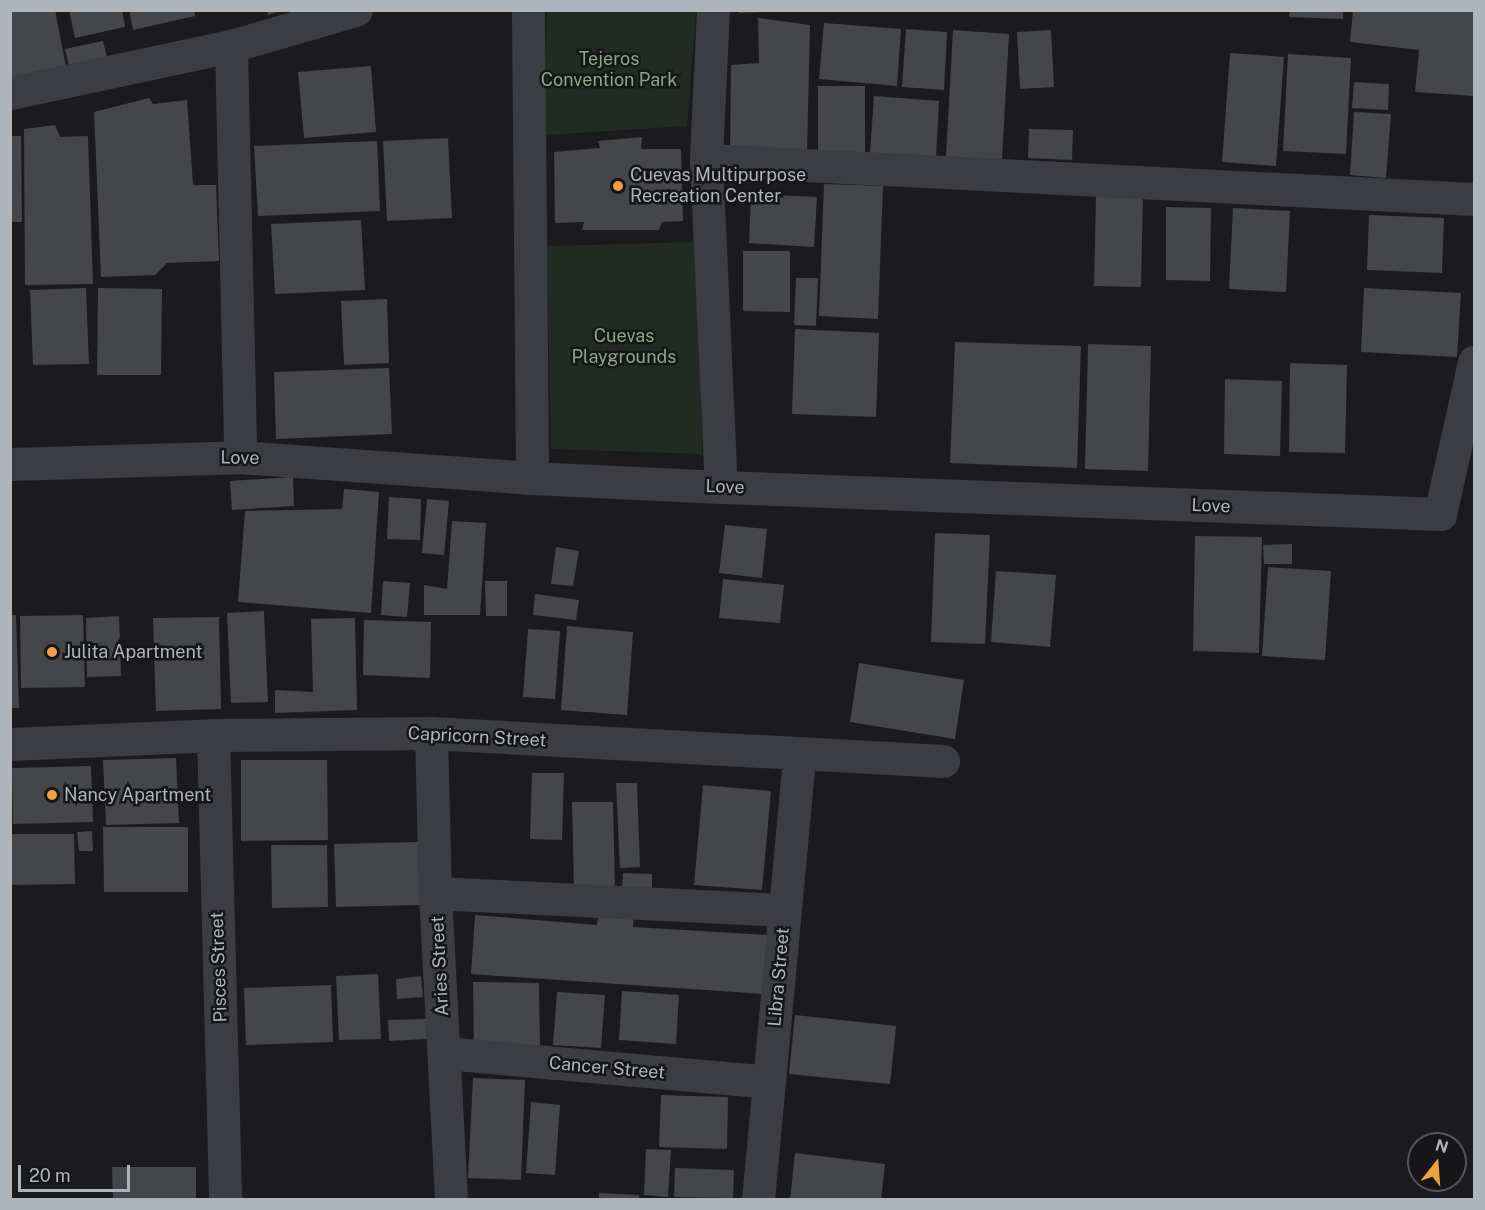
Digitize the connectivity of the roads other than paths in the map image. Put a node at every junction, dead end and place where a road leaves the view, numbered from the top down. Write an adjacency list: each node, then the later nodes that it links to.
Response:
1 (356, 10): 4 (street)
2 (528, 10): 11 (street)
3 (713, 10): 6 (street)
4 (231, 46): 5 (street); 9 (street)
5 (10, 93)
6 (706, 160): 7 (street); 12 (street)
7 (1474, 199)
8 (1474, 362): 12 (street, Love)
9 (240, 457): 10 (street, Love); 11 (street, Love)
10 (10, 464)
11 (532, 478): 12 (street, Love)
12 (721, 488)
13 (431, 733): 14 (street, Capricorn Street); 16 (street, Capricorn Street); 18 (street, Aries Street)
14 (213, 735): 15 (street, Capricorn Street); 22 (street, Pisces Street)
15 (10, 744)
16 (799, 755): 17 (street, Capricorn Street); 19 (street, Libra Street)
17 (943, 761)
18 (435, 893): 19 (street); 20 (street, Aries Street)
19 (785, 910): 21 (street, Libra Street)
20 (444, 1053): 21 (street, Cancer Street); 23 (street, Aries Street)
21 (769, 1082): 24 (street, Libra Street)
22 (225, 1200)
23 (451, 1200)
24 (758, 1200)

